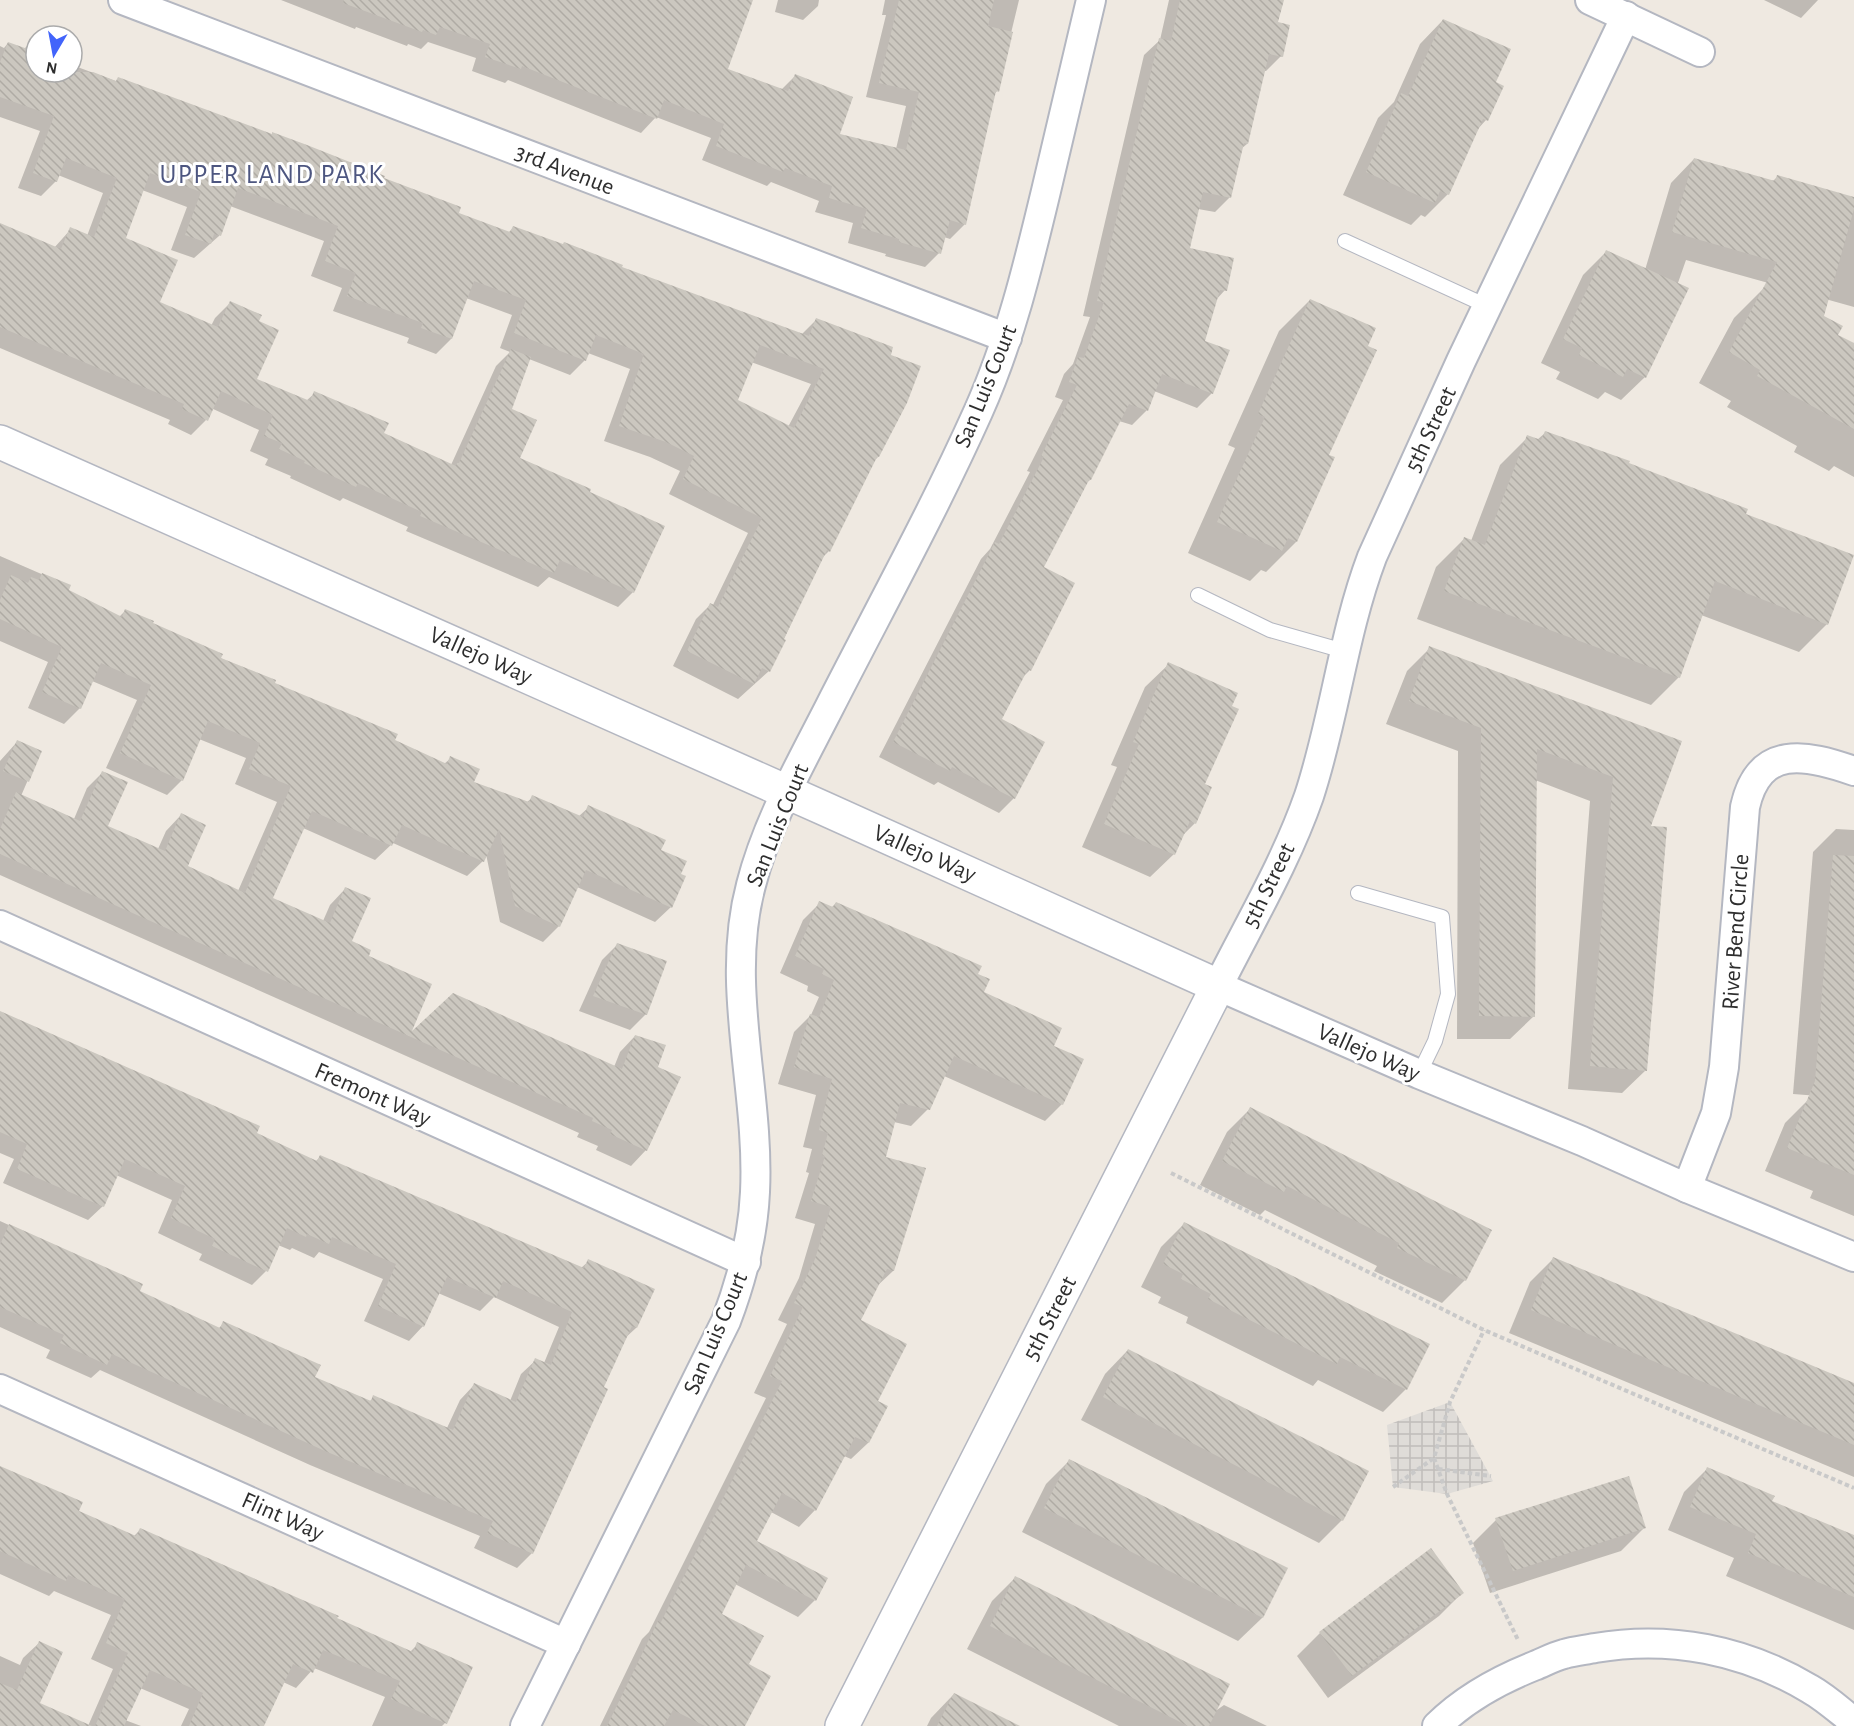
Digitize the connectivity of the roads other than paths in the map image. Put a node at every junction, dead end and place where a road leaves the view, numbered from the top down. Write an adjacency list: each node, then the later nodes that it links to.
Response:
1 (123, 0): 8 (street, 3rd Avenue)
2 (1091, 0): 8 (street, San Luis Court)
3 (1590, 0): 4 (street)
4 (1626, 16): 5 (street); 7 (street, 5th Street)
5 (1700, 52)
6 (1345, 241): 7 (lane)
7 (1487, 306): 11 (street, 5th Street)
8 (1007, 338): 13 (street, San Luis Court)
9 (0, 442): 13 (street, Vallejo Way)
10 (1198, 595): 11 (lane)
11 (1344, 651): 16 (street, 5th Street)
12 (1854, 771): 18 (street, River Bend Circle)
13 (787, 792): 16 (street, Vallejo Way); 20 (street, San Luis Court)
14 (1358, 893): 17 (lane)
15 (0, 926): 20 (street, Fremont Way)
16 (1218, 986): 17 (street, Vallejo Way); 25 (street, 5th Street)
17 (1419, 1074): 18 (street, Vallejo Way)
18 (1687, 1188): 19 (street, Vallejo Way)
19 (1854, 1257)
20 (746, 1262): 22 (street, San Luis Court)
21 (0, 1389): 22 (street, Flint Way)
22 (566, 1644): 24 (street, San Luis Court)
23 (1854, 1722): 26 (street)
24 (525, 1726)
25 (842, 1726)
26 (1437, 1726)

